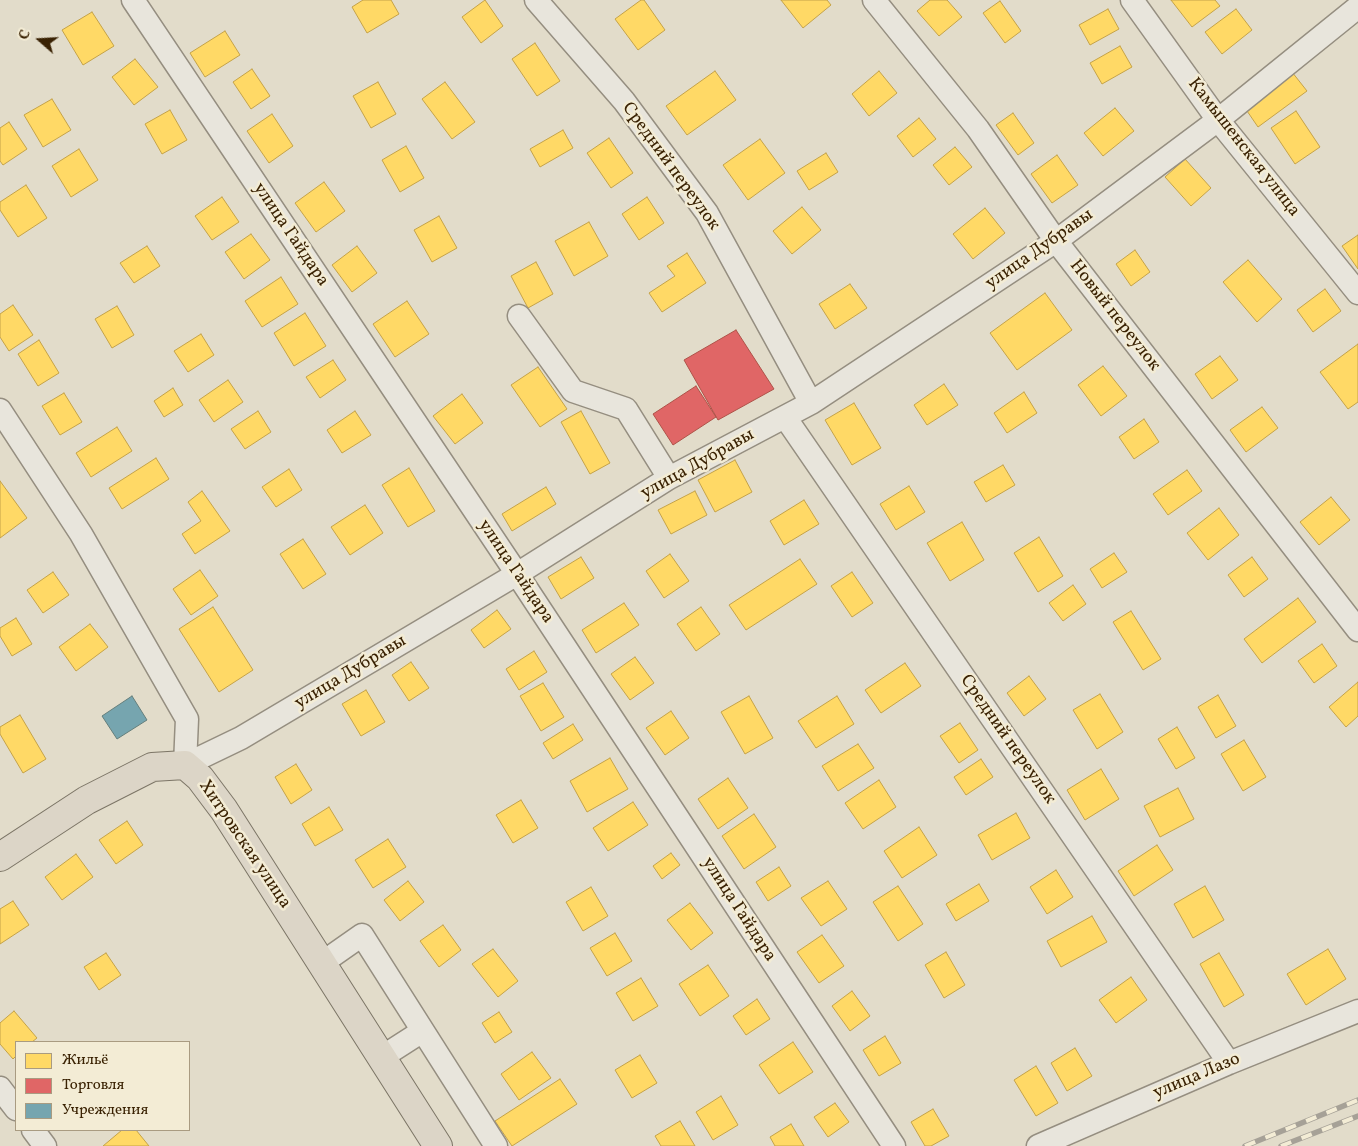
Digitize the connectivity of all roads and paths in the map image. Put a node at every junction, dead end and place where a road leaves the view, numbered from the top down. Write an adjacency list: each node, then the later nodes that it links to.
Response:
1 (133, 0): 14 (street, улица Гайдара)
2 (536, 0): 10 (street, Средний переулок)
3 (874, 0): 7 (street, Новый переулок)
4 (1132, 0): 6 (street, Камышенская улица)
5 (1358, 7): 6 (street, улица Дубравы)
6 (1218, 120): 7 (street, улица Дубравы); 8 (street, Камышенская улица)
7 (1056, 241): 10 (street, улица Дубравы); 15 (street, Новый переулок)
8 (1358, 293)
9 (519, 316): 13 (street)
10 (811, 403): 12 (street, улица Дубравы)
11 (0, 410): 16 (street, Хитровская улица)
12 (784, 417): 13 (street, улица Дубравы); 22 (street, Средний переулок)
13 (669, 478): 14 (street, улица Дубравы)
14 (517, 574): 16 (street, улица Дубравы); 29 (street, улица Гайдара)
15 (1358, 630)
16 (185, 765): 17 (main road, улица Дубравы); 18 (main road, Хитровская улица)
17 (0, 857)
18 (322, 963): 20 (street); 21 (main road, Хитровская улица)
19 (1358, 1011): 22 (street, улица Лазо)
20 (421, 1032): 21 (street); 28 (street)
21 (382, 1057): 27 (main road, Хитровская улица)
22 (1229, 1063): 30 (street, улица Лазо)
23 (0, 1088): 24 (street)
24 (15, 1108)
25 (34, 1131): 26 (street)
26 (45, 1146)
27 (438, 1146)
28 (496, 1146)
29 (894, 1146)
30 (1038, 1146)

